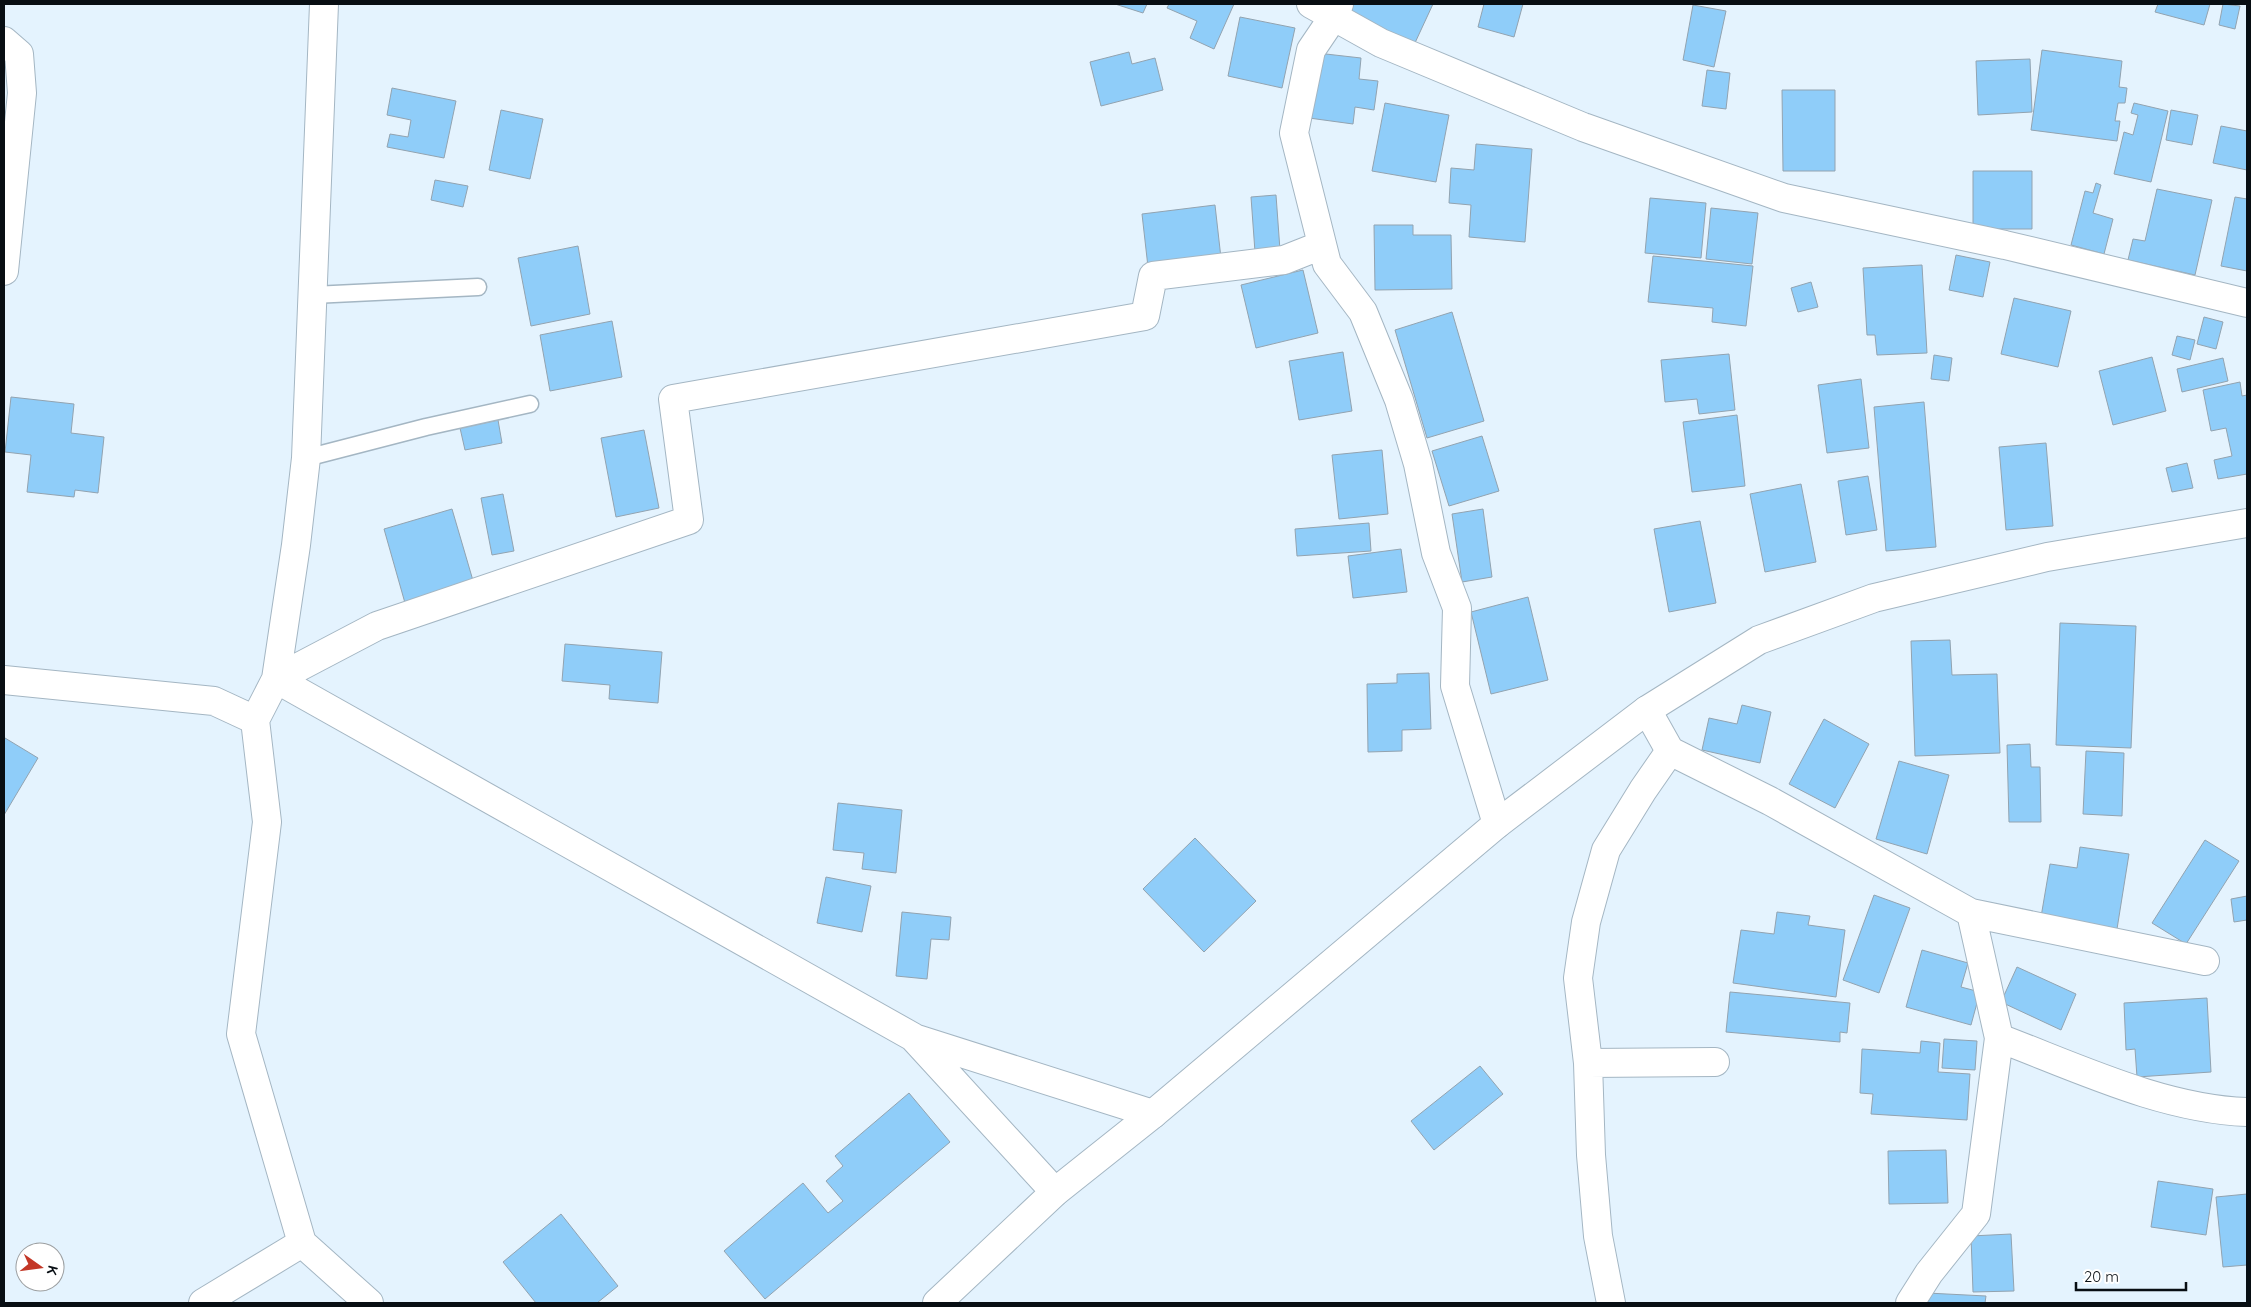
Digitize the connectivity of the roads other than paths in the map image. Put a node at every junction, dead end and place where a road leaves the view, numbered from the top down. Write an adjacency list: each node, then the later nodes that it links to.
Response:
1 (324, 4): 7 (street)
2 (1328, 8): 4 (street); 8 (street)
3 (4, 40): 5 (street)
4 (1322, 245): 12 (street); 17 (street)
5 (4, 271)
6 (478, 287): 7 (lane)
7 (313, 295): 10 (street)
8 (2247, 303)
9 (530, 404): 10 (lane)
10 (306, 458): 12 (street)
11 (2247, 523): 14 (street)
12 (276, 678): 15 (street); 20 (street)
13 (4, 680): 15 (street)
14 (1647, 710): 16 (street); 17 (street)
15 (255, 720): 27 (street)
16 (1670, 751): 18 (street); 23 (street)
17 (1497, 824): 25 (street)
18 (1971, 913): 19 (street); 21 (street)
19 (2205, 961)
20 (912, 1037): 25 (street); 26 (street)
21 (2000, 1038): 24 (street); 32 (street)
22 (1715, 1062): 23 (street)
23 (1588, 1063): 31 (street)
24 (2247, 1112)
25 (1153, 1114): 26 (street)
26 (1056, 1192): 30 (street)
27 (302, 1243): 28 (street); 29 (street)
28 (203, 1303)
29 (369, 1303)
30 (937, 1303)
31 (1611, 1303)
32 (1910, 1303)

